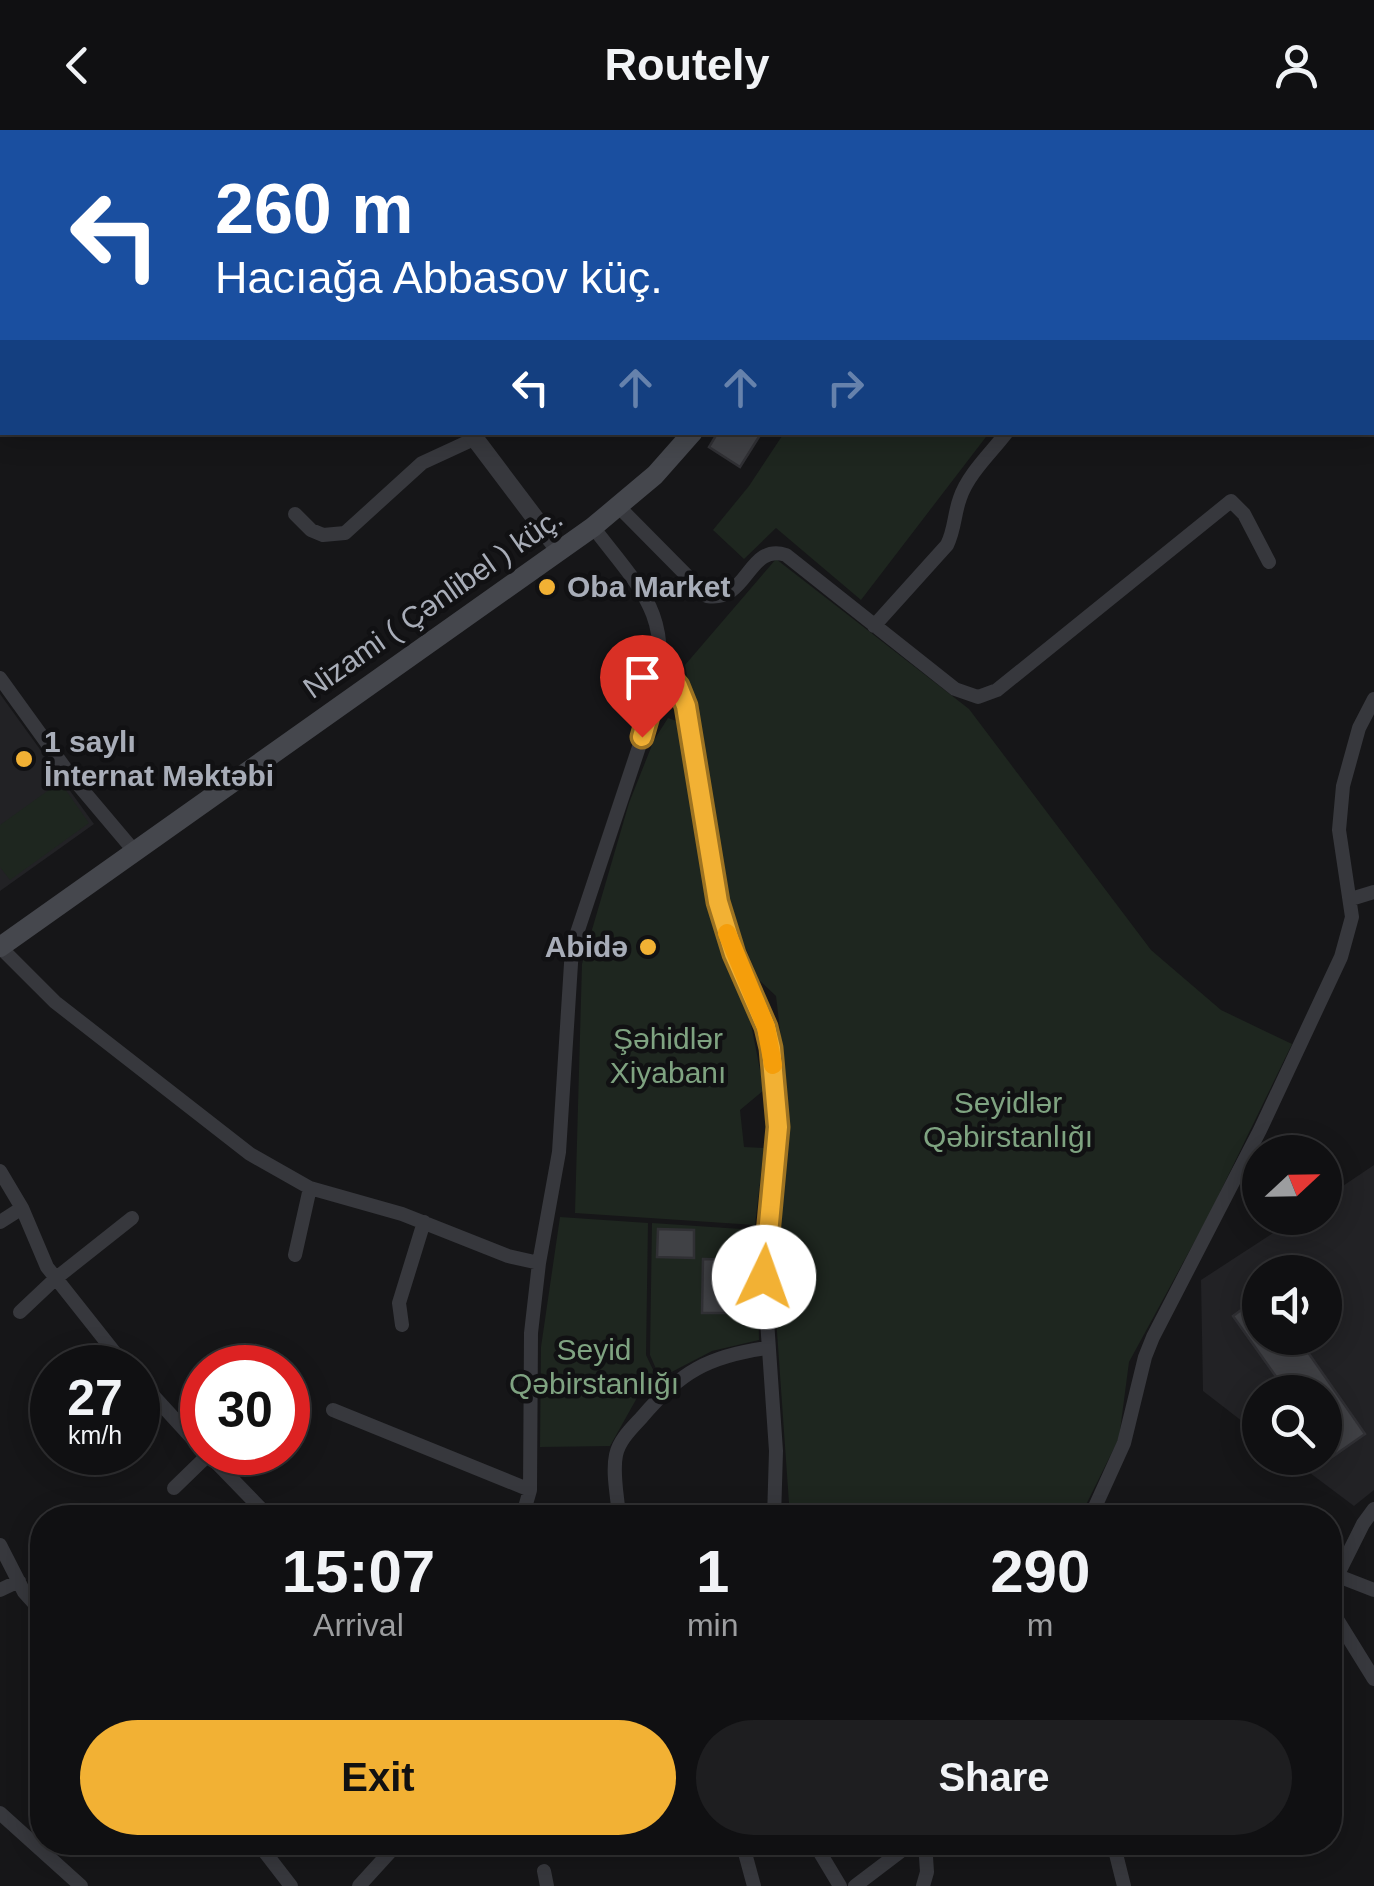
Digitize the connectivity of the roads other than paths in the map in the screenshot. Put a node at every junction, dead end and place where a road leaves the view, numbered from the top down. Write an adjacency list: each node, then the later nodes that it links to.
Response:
1 (690, 435): 4 (main road, Nizami ( Çənlibel ) küç.)
2 (1004, 435): 9 (street)
3 (472, 436): 5 (street); 7 (street)
4 (618, 506): 6 (main road, Nizami ( Çənlibel ) küç.); 9 (street)
5 (295, 514)
6 (593, 526): 7 (main road, Nizami ( Çənlibel ) küç.); 10 (street)
7 (559, 550): 13 (main road, Nizami ( Çənlibel ) küç.)
8 (1269, 562): 9 (street)
9 (874, 626)
10 (662, 667): 24 (street); 29 (street)
11 (0, 678): 13 (street)
12 (1374, 699): 15 (street)
13 (134, 852): 16 (main road, Nizami ( Çənlibel ) küç.)
14 (1374, 892): 15 (street)
15 (1352, 899): 41 (street)
16 (0, 947): 18 (street)
17 (0, 1171): 19 (street)
18 (310, 1188): 22 (street); 23 (street)
19 (22, 1208): 21 (street); 25 (street)
20 (132, 1218): 25 (street)
21 (0, 1222)
22 (424, 1222): 24 (street); 27 (street)
23 (295, 1255)
24 (538, 1263): 36 (street)
25 (55, 1279): 26 (street); 28 (street)
26 (20, 1312)
27 (402, 1325)
28 (108, 1345)
29 (767, 1348): 39 (street); 40 (street)
30 (160, 1403): 32 (street)
31 (333, 1410): 36 (street)
32 (180, 1424)
33 (186, 1475): 35 (street)
34 (228, 1475): 37 (street)
35 (174, 1488)
36 (530, 1490): 38 (street)
37 (257, 1505)
38 (526, 1505)
39 (618, 1505)
40 (774, 1505)
41 (1096, 1505)
42 (1374, 1509): 44 (street)
43 (0, 1545): 46 (street)
44 (1342, 1567)
45 (1342, 1578): 48 (street)
46 (19, 1581): 47 (street); 49 (street)
47 (0, 1590)
48 (1374, 1590)
49 (30, 1596)
50 (1342, 1627): 51 (street)
51 (1374, 1679)
52 (0, 1814): 53 (street)
53 (30, 1841)
54 (46, 1855): 62 (street)
55 (267, 1855): 63 (street)
56 (387, 1855): 64 (street)
57 (746, 1855): 65 (street)
58 (821, 1855): 66 (street)
59 (895, 1855): 67 (street)
60 (926, 1855): 68 (street)
61 (1116, 1855): 69 (street)
62 (81, 1886)
63 (290, 1886)
64 (359, 1886)
65 (754, 1886)
66 (840, 1886)
67 (855, 1886)
68 (923, 1886)
69 (1124, 1886)

